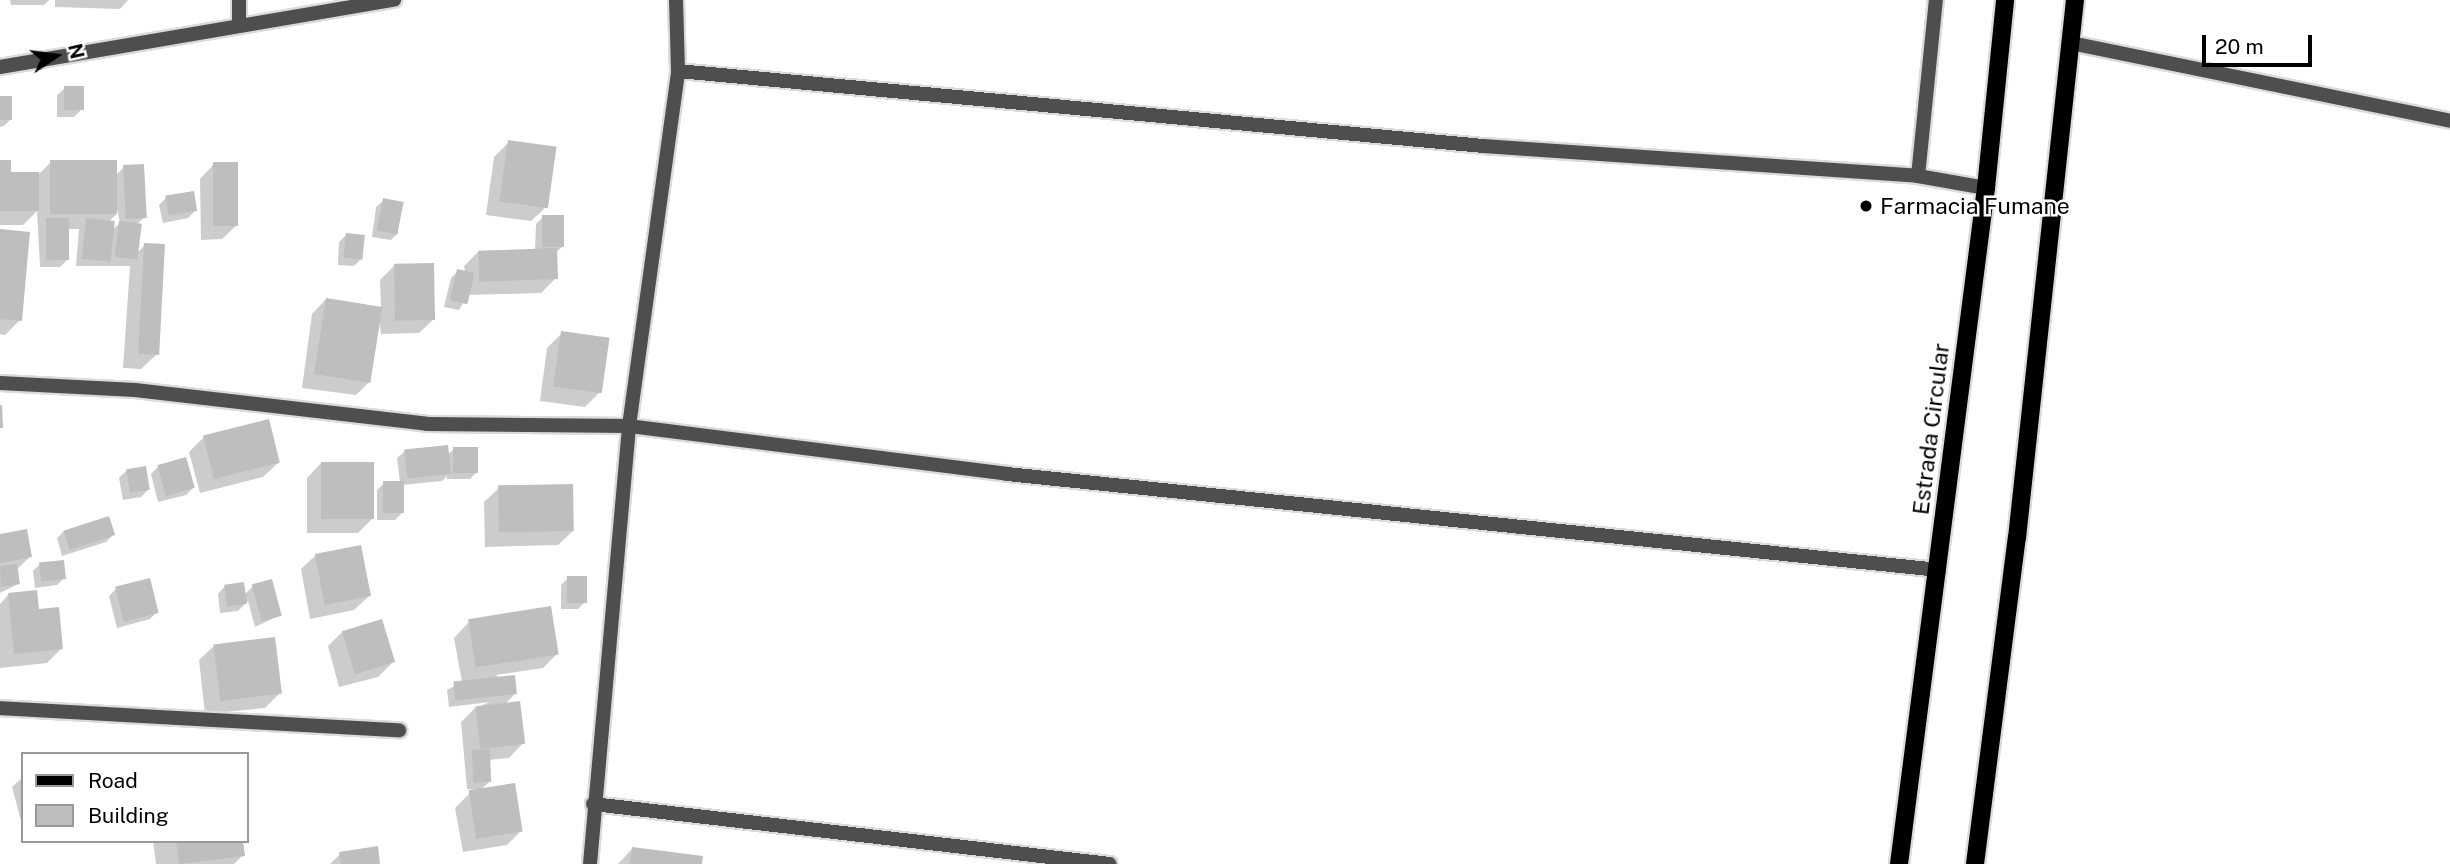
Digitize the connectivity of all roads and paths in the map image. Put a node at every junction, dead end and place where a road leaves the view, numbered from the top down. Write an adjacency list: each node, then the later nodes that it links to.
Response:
1 (239, 0): 7 (street)
2 (394, 0): 7 (street)
3 (676, 0): 10 (street)
4 (1936, 0): 12 (street)
5 (2005, 0): 13 (main road, Estrada Circular)
6 (2074, 0): 8 (main road)
7 (239, 23): 9 (street)
8 (2071, 43): 11 (street); 23 (main road)
9 (0, 67)
10 (678, 71): 12 (street); 15 (street)
11 (2450, 121)
12 (1918, 176): 13 (street)
13 (1986, 188): 16 (main road, Estrada Circular)
14 (0, 383): 15 (street)
15 (629, 426): 16 (street); 19 (street)
16 (1939, 570): 22 (main road, Estrada Circular)
17 (0, 708): 18 (street)
18 (399, 730)
19 (593, 804): 20 (street); 21 (street)
20 (590, 864)
21 (1110, 864)
22 (1899, 864)
23 (1975, 864)

